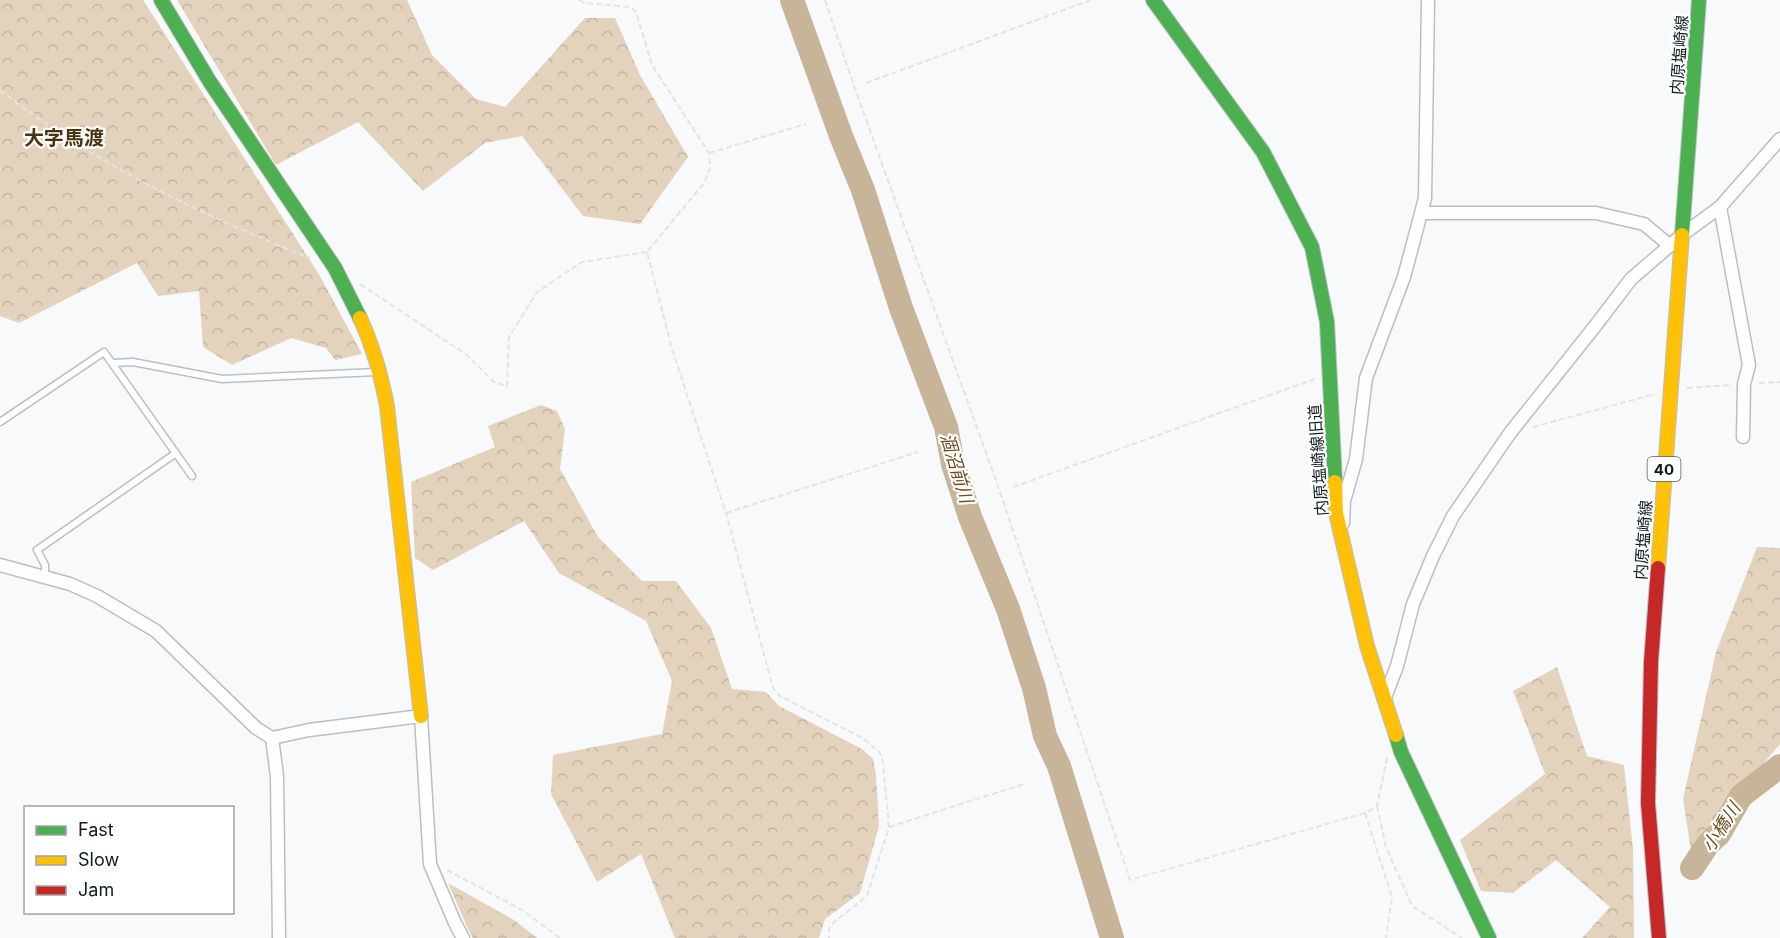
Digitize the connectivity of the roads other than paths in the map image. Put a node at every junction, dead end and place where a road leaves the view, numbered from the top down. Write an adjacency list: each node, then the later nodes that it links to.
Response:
1 (161, 0): 11 (street)
2 (1153, 0): 16 (street, 内原塩崎線旧道)
3 (1428, 0): 7 (street)
4 (1699, 0): 8 (street, 内原塩崎線 / 40)
5 (1780, 139): 6 (street)
6 (1720, 207): 8 (street); 13 (street)
7 (1422, 213): 9 (street); 16 (street)
8 (1682, 235): 9 (street); 25 (street, 内原塩崎線 / 40)
9 (1669, 245): 19 (street)
10 (113, 363): 11 (lane); 12 (lane); 14 (lane)
11 (380, 372): 20 (street)
12 (0, 422)
13 (1743, 437)
14 (176, 453): 15 (lane); 18 (lane)
15 (192, 476)
16 (1343, 540): 19 (street, 内原塩崎線旧道)
17 (0, 565): 18 (street)
18 (45, 576): 21 (street)
19 (1384, 700): 24 (street, 内原塩崎線旧道)
20 (421, 716): 21 (street); 23 (street)
21 (272, 738): 22 (street)
22 (279, 938)
23 (464, 938)
24 (1489, 938)
25 (1659, 938)

